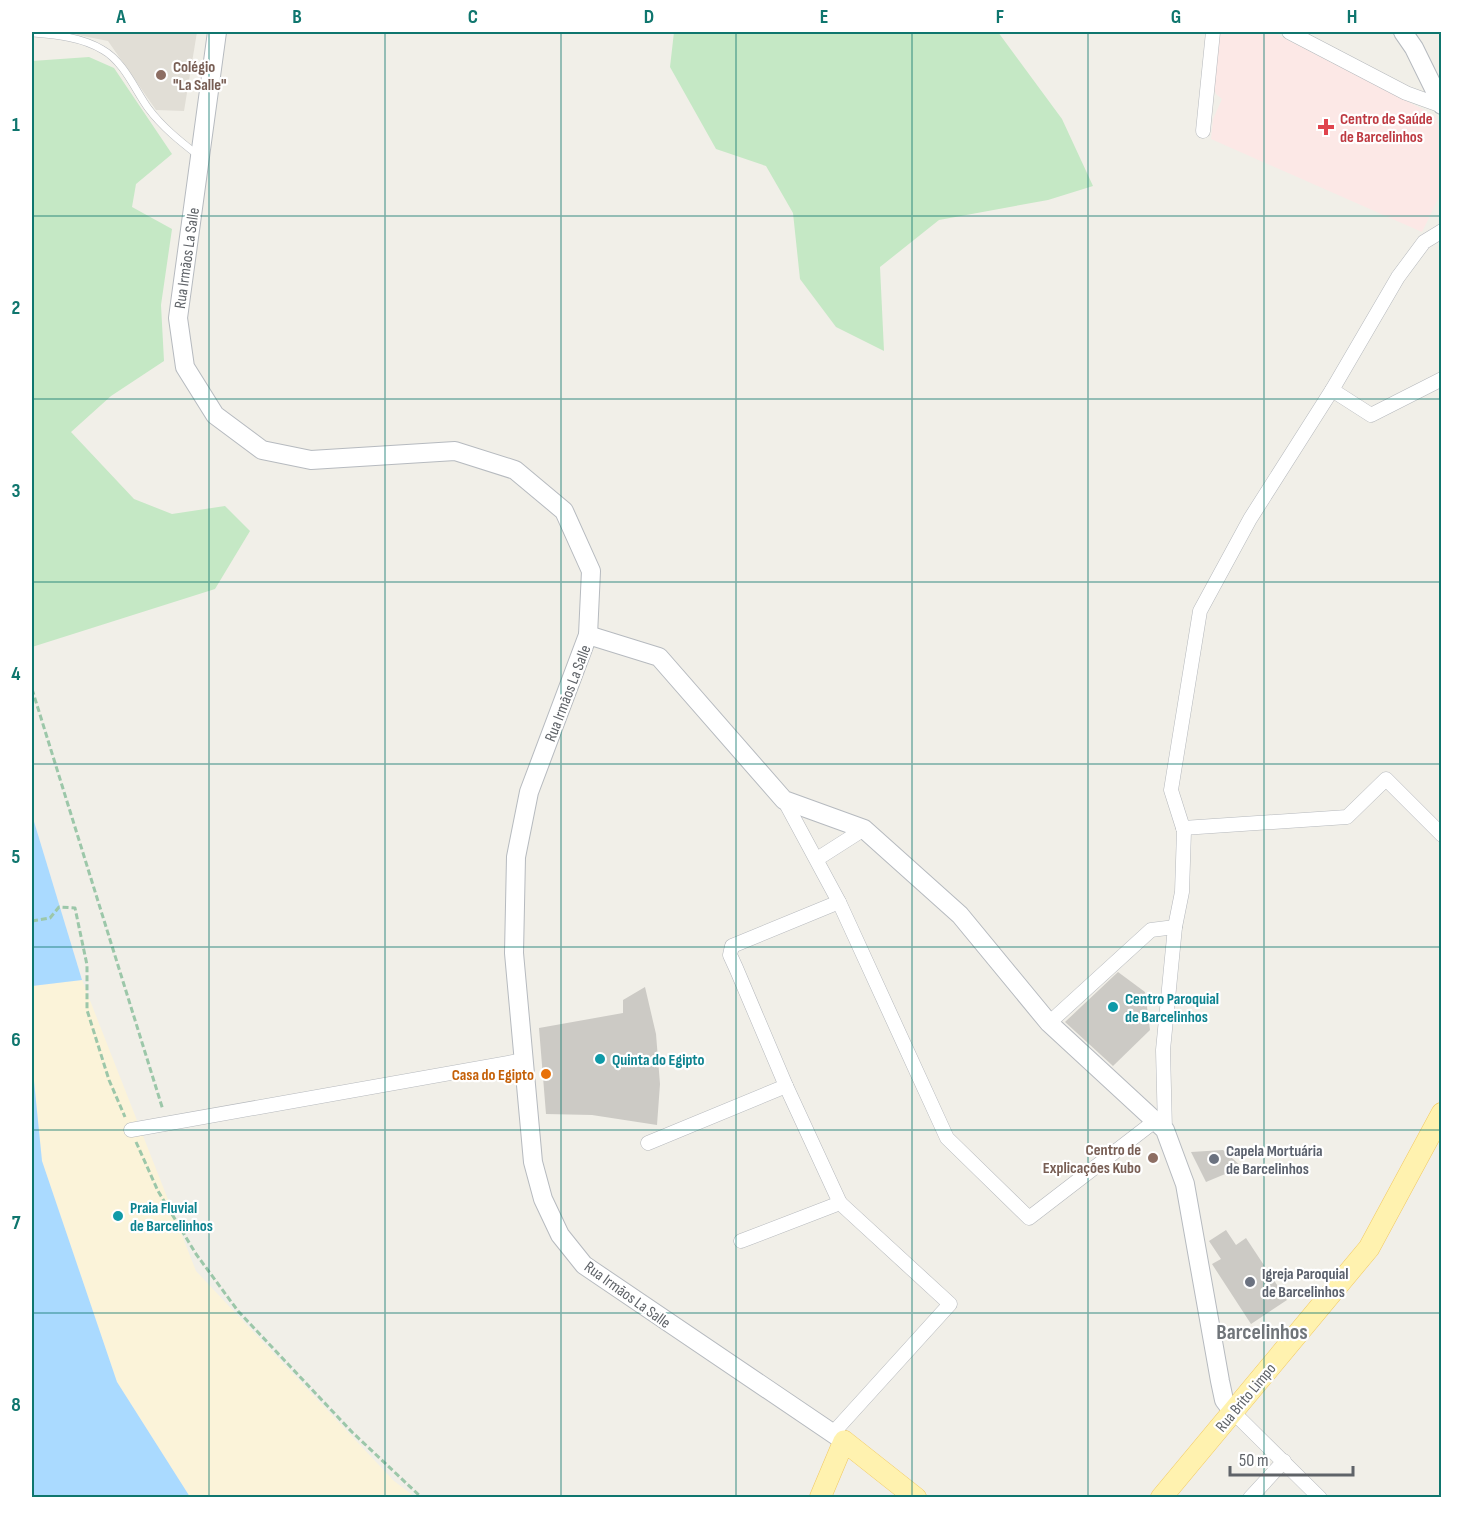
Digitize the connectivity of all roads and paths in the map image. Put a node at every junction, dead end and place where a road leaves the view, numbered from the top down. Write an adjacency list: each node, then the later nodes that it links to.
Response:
1 (217, 32): 9 (main road, Rua Irmãos La Salle)
2 (1213, 32): 8 (street)
3 (1289, 32): 7 (street)
4 (1403, 32): 6 (main road)
5 (32, 33): 9 (lane)
6 (1415, 40): 7 (main road)
7 (1442, 106)
8 (1203, 131)
9 (201, 158): 13 (main road, Rua Irmãos La Salle)
10 (1442, 231): 12 (street)
11 (1442, 379): 12 (street)
12 (1332, 390): 16 (street)
13 (588, 635): 15 (main road); 24 (main road, Rua Irmãos La Salle)
14 (32, 689): 27 (path)
15 (784, 800): 17 (main road); 19 (street)
16 (1183, 828): 18 (street); 22 (street)
17 (864, 829): 19 (street); 23 (main road)
18 (1442, 835)
19 (817, 859): 20 (street)
20 (839, 902): 25 (street); 28 (street)
21 (32, 921): 29 (path)
22 (1175, 927): 23 (street); 28 (street)
23 (1049, 1023): 28 (main road)
24 (524, 1060): 27 (street); 34 (main road, Rua Irmãos La Salle)
25 (786, 1086): 30 (street); 31 (street)
26 (1442, 1113): 33 (main road, Rua Brito Limpo)
27 (167, 1123): 29 (street)
28 (1160, 1126): 33 (main road)
29 (131, 1130): 36 (path)
30 (648, 1143)
31 (840, 1203): 32 (street); 34 (street)
32 (741, 1241)
33 (1233, 1412): 35 (street); 39 (main road, Rua Brito Limpo)
34 (838, 1437): 37 (main road); 38 (main road)
35 (1284, 1461): 40 (street); 41 (street)
36 (422, 1497)
37 (820, 1497)
38 (916, 1497)
39 (1161, 1497)
40 (1250, 1497)
41 (1320, 1497)

